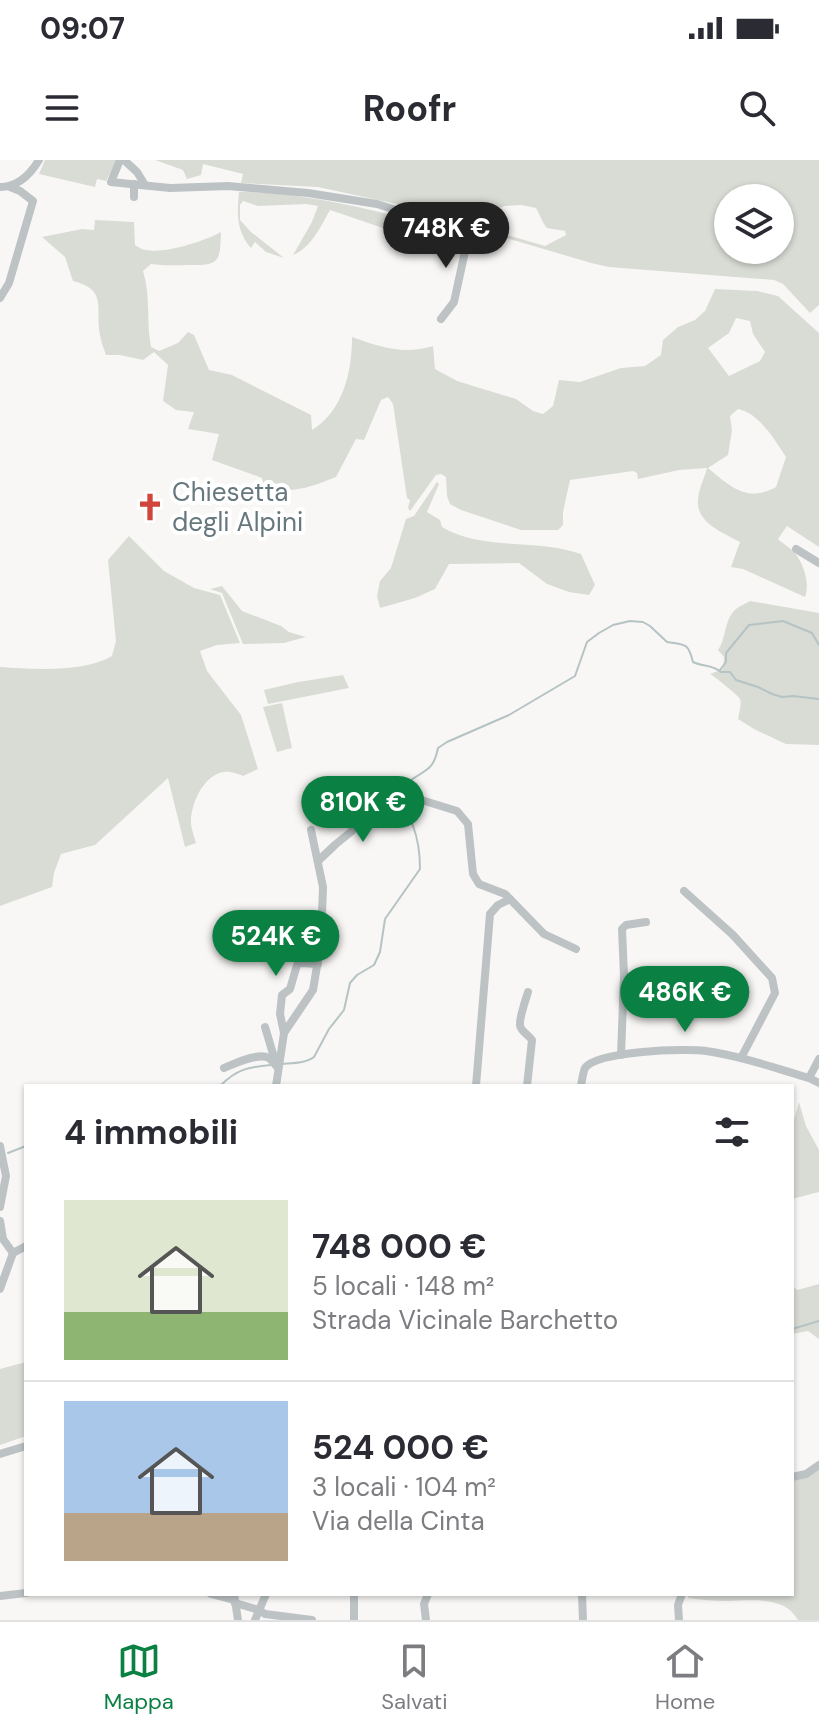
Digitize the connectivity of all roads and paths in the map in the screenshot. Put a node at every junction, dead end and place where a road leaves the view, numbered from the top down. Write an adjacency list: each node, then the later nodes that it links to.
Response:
1 (39, 160): 5 (street)
2 (122, 160): 3 (street); 4 (street)
3 (134, 184): 4 (street); 6 (street)
4 (145, 185): 8 (street)
5 (5, 187): 7 (street)
6 (134, 197)
7 (0, 298)
8 (441, 319)
9 (796, 549): 10 (street)
10 (819, 563)
11 (311, 830): 12 (street)
12 (318, 861): 14 (street); 17 (street)
13 (684, 891): 22 (street)
14 (510, 899): 16 (street); 29 (street)
15 (646, 922): 21 (street)
16 (576, 949)
17 (318, 964): 20 (street); 20 (street)
18 (528, 992): 30 (street)
19 (265, 1027): 24 (street)
20 (284, 1033): 24 (street)
21 (621, 1055): 22 (street); 31 (street)
22 (741, 1058): 26 (street)
23 (819, 1059): 26 (street)
24 (277, 1066): 25 (street); 28 (street)
25 (224, 1068)
26 (809, 1078): 27 (street)
27 (819, 1083)
28 (276, 1084)
29 (476, 1084)
30 (527, 1084)
31 (581, 1084)
32 (0, 1146): 33 (street)
33 (0, 1207)
34 (0, 1221): 36 (street)
35 (24, 1247): 36 (street)
36 (13, 1253): 37 (street)
37 (0, 1289)
38 (24, 1447): 39 (street)
39 (0, 1454)
40 (819, 1465): 41 (street)
41 (794, 1477)
42 (24, 1593): 43 (street)
43 (0, 1596)
44 (265, 1596): 50 (street)
45 (354, 1596): 54 (street)
46 (427, 1596): 55 (street)
47 (582, 1596): 56 (street)
48 (681, 1596): 57 (street)
49 (234, 1599): 50 (street); 51 (street)
50 (259, 1610): 52 (street); 53 (street)
51 (238, 1620)
52 (255, 1620)
53 (312, 1620)
54 (354, 1620)
55 (426, 1620)
56 (583, 1620)
57 (679, 1620)

